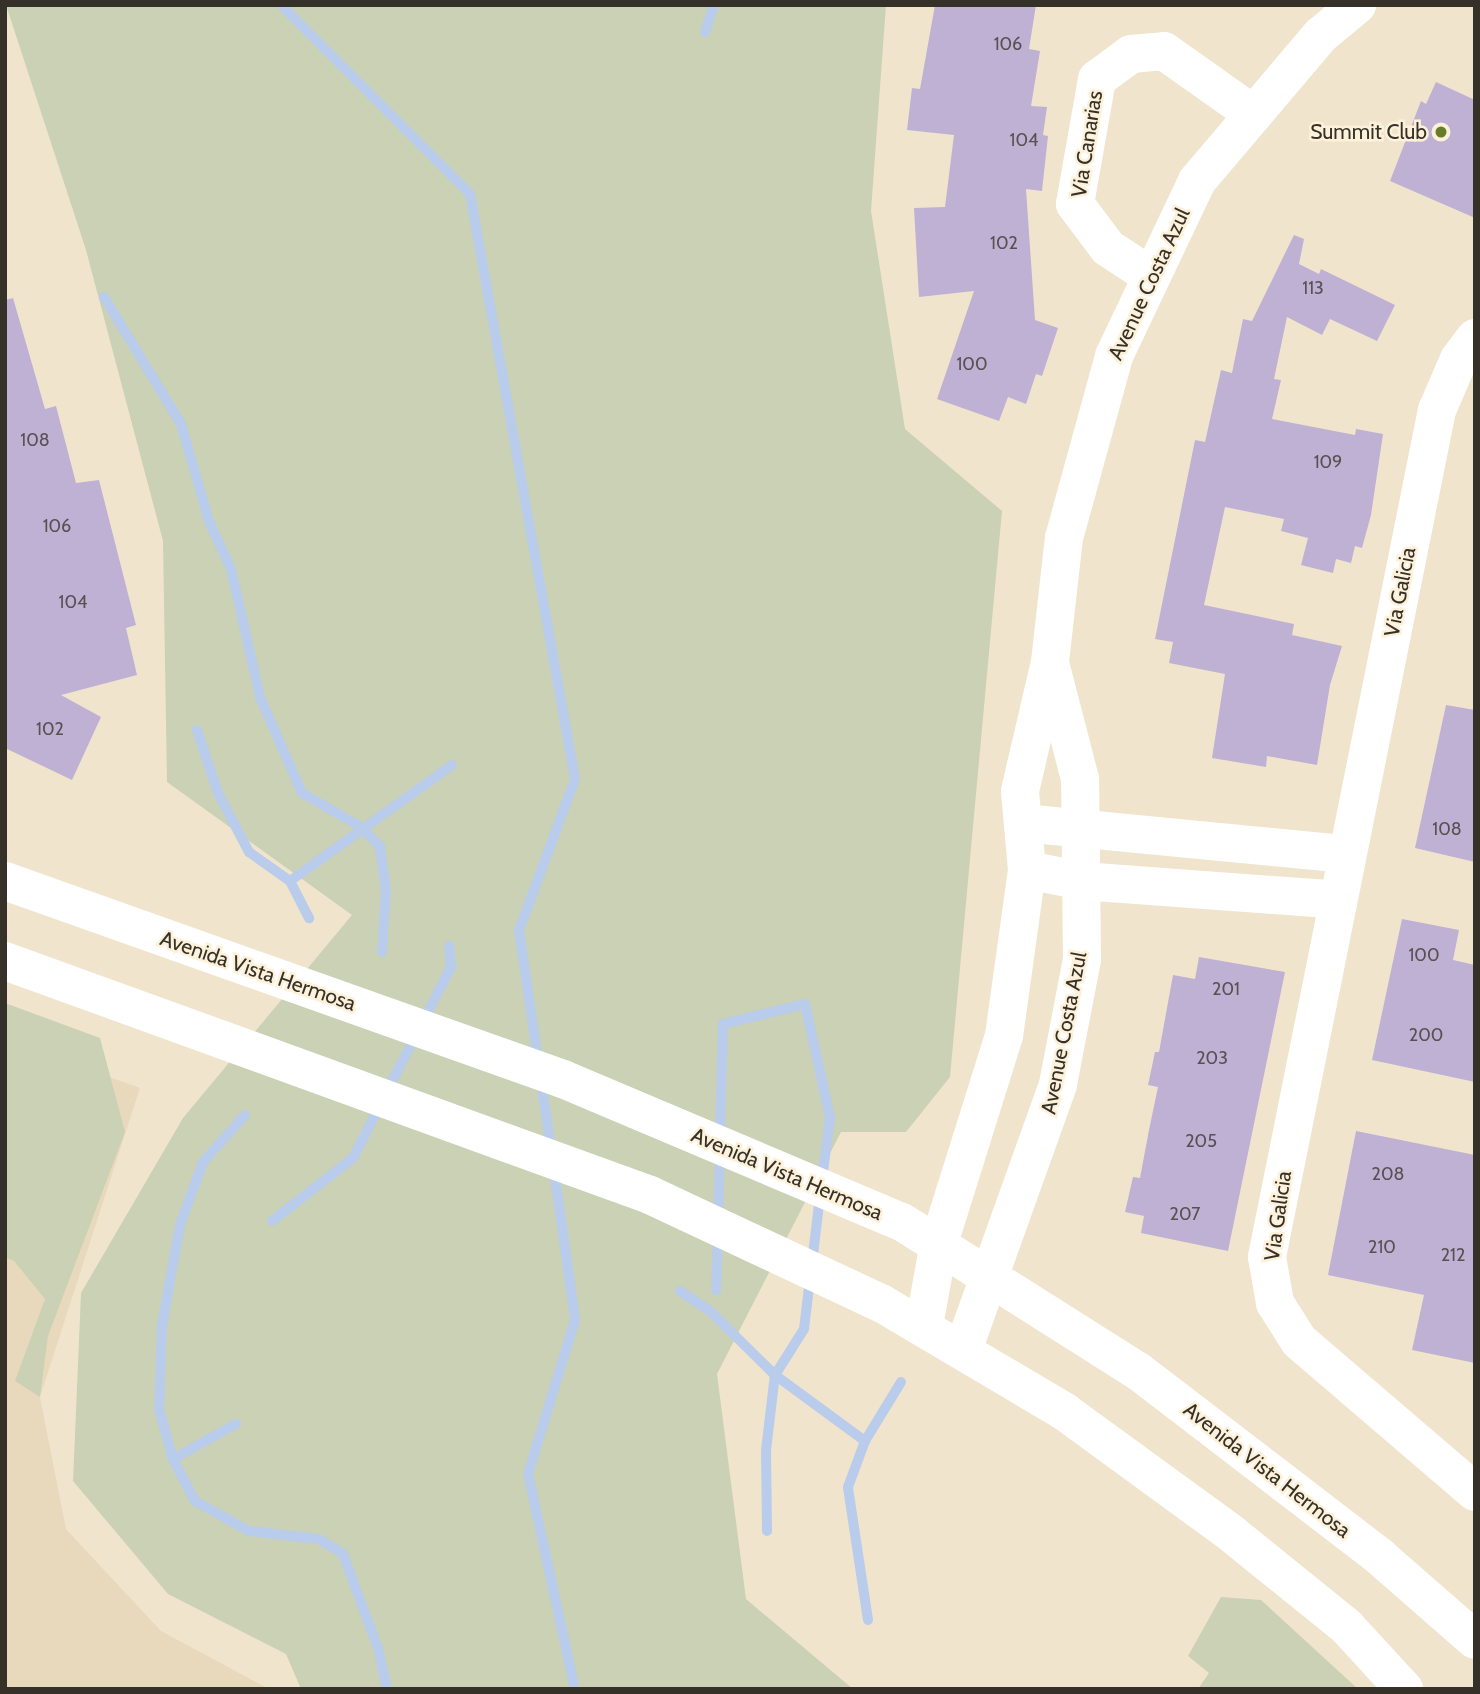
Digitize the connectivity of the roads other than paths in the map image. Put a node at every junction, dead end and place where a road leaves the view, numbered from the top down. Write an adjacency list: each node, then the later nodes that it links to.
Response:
1 (1357, 5): 2 (street, Avenue Costa Azul)
2 (1253, 114): 3 (street, Avenue Costa Azul); 3 (street, Via Canarias)
3 (1151, 276): 5 (street, Avenue Costa Azul)
4 (1475, 338): 8 (street, Via Galicia)
5 (1050, 662): 6 (street, Avenue Costa Azul); 7 (street, Avenue Costa Azul)
6 (1023, 823): 7 (street); 9 (street, Avenue Costa Azul)
7 (1083, 828): 8 (street); 11 (street, Avenue Costa Azul)
8 (1346, 854): 12 (street, Via Galicia)
9 (1027, 870): 11 (street); 14 (street, Avenue Costa Azul)
10 (5, 881): 14 (street, Avenida Vista Hermosa)
11 (1082, 881): 12 (street); 15 (street, Avenue Costa Azul)
12 (1338, 900): 18 (street, Via Galicia)
13 (5, 961): 16 (street)
14 (939, 1244): 15 (street, Avenida Vista Hermosa); 16 (street, Avenue Costa Azul)
15 (989, 1276): 17 (street, Avenue Costa Azul); 19 (street, Avenida Vista Hermosa)
16 (924, 1326): 17 (street)
17 (963, 1350): 20 (street)
18 (1475, 1492)
19 (1475, 1640)
20 (1404, 1689)

